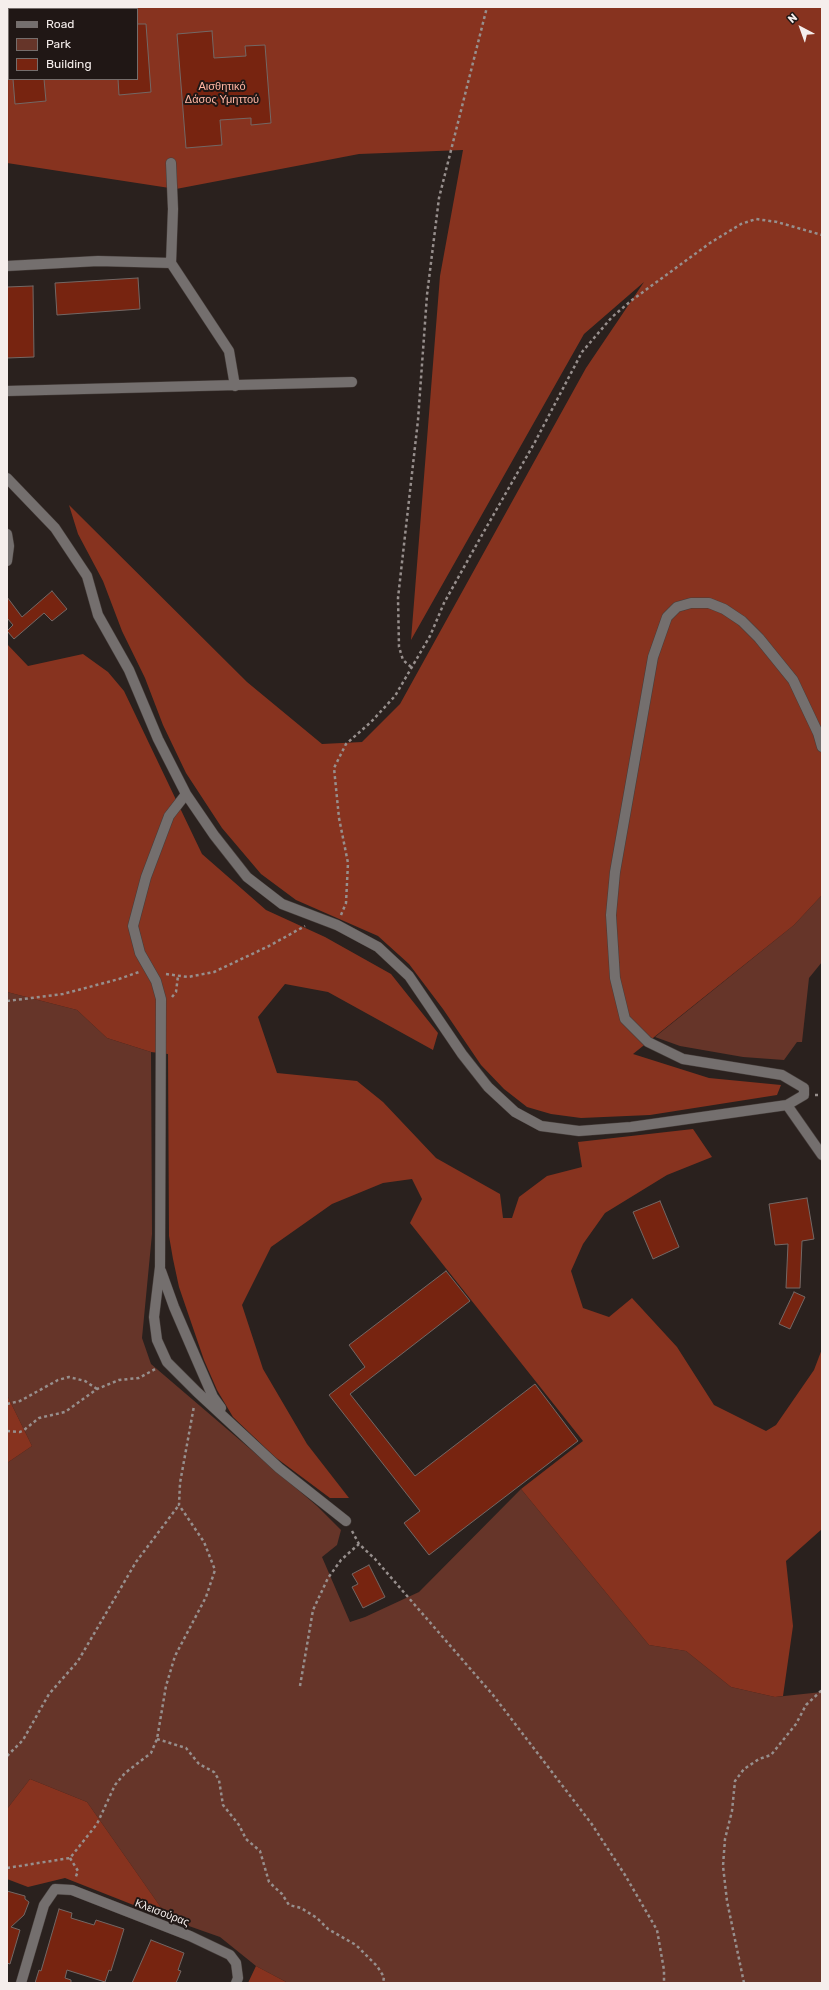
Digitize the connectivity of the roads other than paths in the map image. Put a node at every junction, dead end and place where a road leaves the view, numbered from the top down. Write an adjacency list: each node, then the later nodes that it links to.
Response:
1 (171, 163): 2 (street)
2 (171, 263): 3 (street); 5 (street)
3 (7, 266)
4 (352, 382): 5 (street)
5 (235, 386): 6 (street)
6 (7, 392)
7 (7, 478): 11 (street)
8 (7, 534): 9 (street)
9 (7, 561)
10 (822, 747): 12 (street)
11 (186, 794): 12 (street); 14 (street)
12 (787, 1105): 13 (street)
13 (822, 1155)
14 (160, 1267): 15 (street); 15 (street)
15 (230, 1422): 16 (street)
16 (346, 1521)
17 (21, 1983): 18 (street, Κλεισούρας)
18 (236, 1983)

